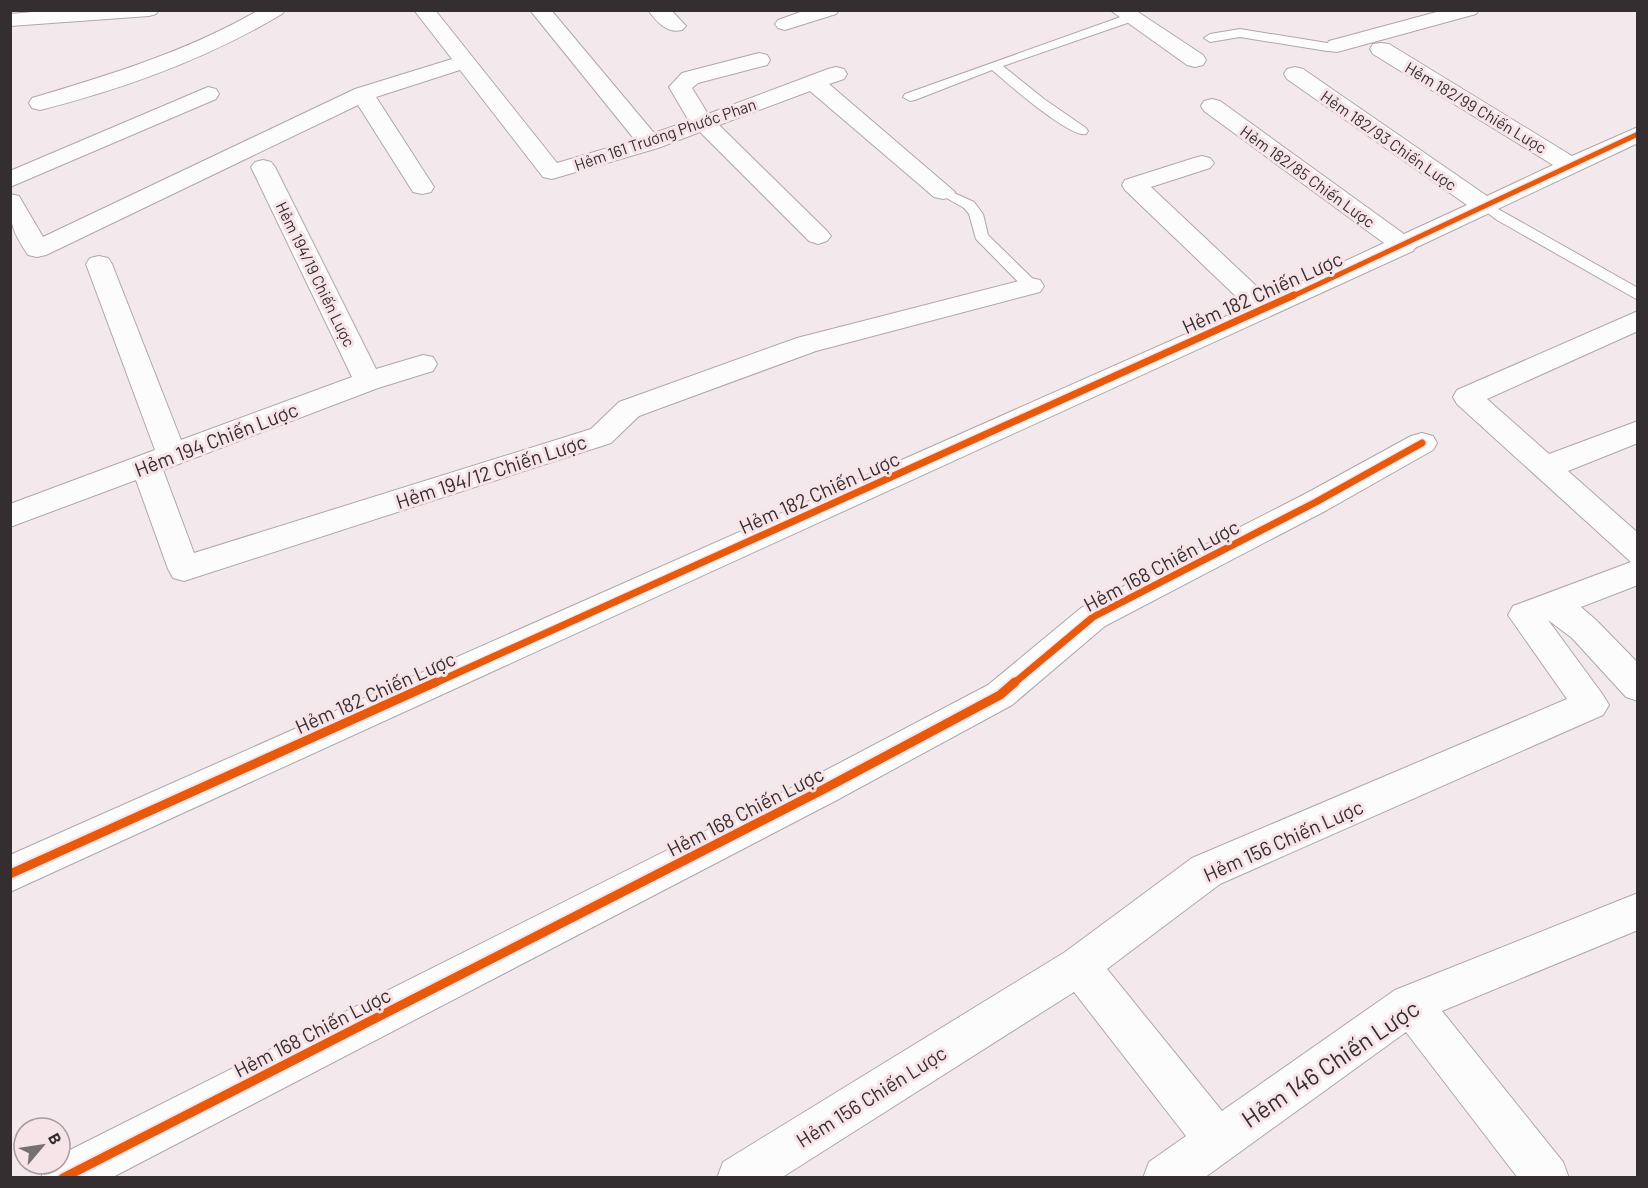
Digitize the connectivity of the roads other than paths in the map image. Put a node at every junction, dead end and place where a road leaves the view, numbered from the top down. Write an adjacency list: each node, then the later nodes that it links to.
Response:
1 (149, 10): 8 (street)
2 (275, 10): 27 (street)
3 (424, 10): 19 (street, Hẻm 161 Trương Phước Phan)
4 (540, 10): 32 (street)
5 (658, 10): 13 (street)
6 (829, 10): 12 (street)
7 (1469, 10): 10 (street)
8 (73, 13): 11 (street)
9 (1125, 14): 18 (street); 20 (lane)
10 (1432, 15): 15 (street)
11 (10, 20)
12 (785, 24)
13 (675, 26)
14 (1210, 38): 15 (lane)
15 (1337, 46)
16 (1381, 49): 34 (street, Hẻm 182/99 Chiến Lược)
17 (759, 60): 29 (street)
18 (1195, 60)
19 (465, 62): 25 (street); 32 (street, Hẻm 161 Trương Phước Phan)
20 (994, 65): 26 (lane); 30 (lane)
21 (836, 74): 23 (street, Hẻm 161 Trương Phước Phan)
22 (1295, 74): 40 (street, Hẻm 182/93 Chiến Lược)
23 (813, 82): 29 (street, Hẻm 161 Trương Phước Phan); 38 (street)
24 (208, 94): 36 (street)
25 (363, 94): 37 (street); 39 (street)
26 (910, 97)
27 (40, 103)
28 (1212, 106): 42 (street, Hẻm 182/85 Chiến Lược)
29 (706, 122): 32 (street, Hẻm 161 Trương Phước Phan); 41 (street)
30 (1081, 131)
31 (1638, 134): 34 (street, Hẻm 182 Chiến Lược)
32 (650, 143)
33 (1202, 163): 46 (street)
34 (1572, 166): 40 (street, Hẻm 182 Chiến Lược)
35 (263, 167): 49 (street, Hẻm 194/19 Chiến Lược)
36 (10, 180)
37 (422, 188)
38 (943, 192): 44 (lane)
39 (10, 201)
40 (1484, 205): 42 (street, Hẻm 182 Chiến Lược); 45 (lane)
41 (818, 236)
42 (1404, 246): 46 (street, Hẻm 182 Chiến Lược)
43 (99, 264): 52 (street)
44 (1031, 286): 52 (street, Hẻm 194/12 Chiến Lược)
45 (1638, 295)
46 (1265, 309): 59 (street, Hẻm 182 Chiến Lược)
47 (1638, 320): 53 (street)
48 (423, 364): 49 (street, Hẻm 194 Chiến Lược)
49 (368, 381): 52 (street, Hẻm 194 Chiến Lược)
50 (1638, 431): 53 (street)
51 (1422, 443): 64 (street, Hẻm 168 Chiến Lược)
52 (159, 461): 54 (street, Hẻm 194 Chiến Lược)
53 (1544, 468): 55 (street)
54 (10, 516)
55 (1638, 552)
56 (1638, 572): 57 (street, Hẻm 156 Chiến Lược)
57 (1554, 605): 58 (street); 61 (street, Hẻm 156 Chiến Lược)
58 (1638, 687)
59 (10, 874)
60 (1638, 911): 62 (street, Hẻm 146 Chiến Lược)
61 (1079, 966): 63 (street); 65 (street, Hẻm 156 Chiến Lược)
62 (1410, 1004): 63 (street, Hẻm 146 Chiến Lược); 67 (street)
63 (1217, 1140): 66 (street, Hẻm 146 Chiến Lược)
64 (63, 1178)
65 (739, 1178)
66 (1165, 1178)
67 (1547, 1178)

